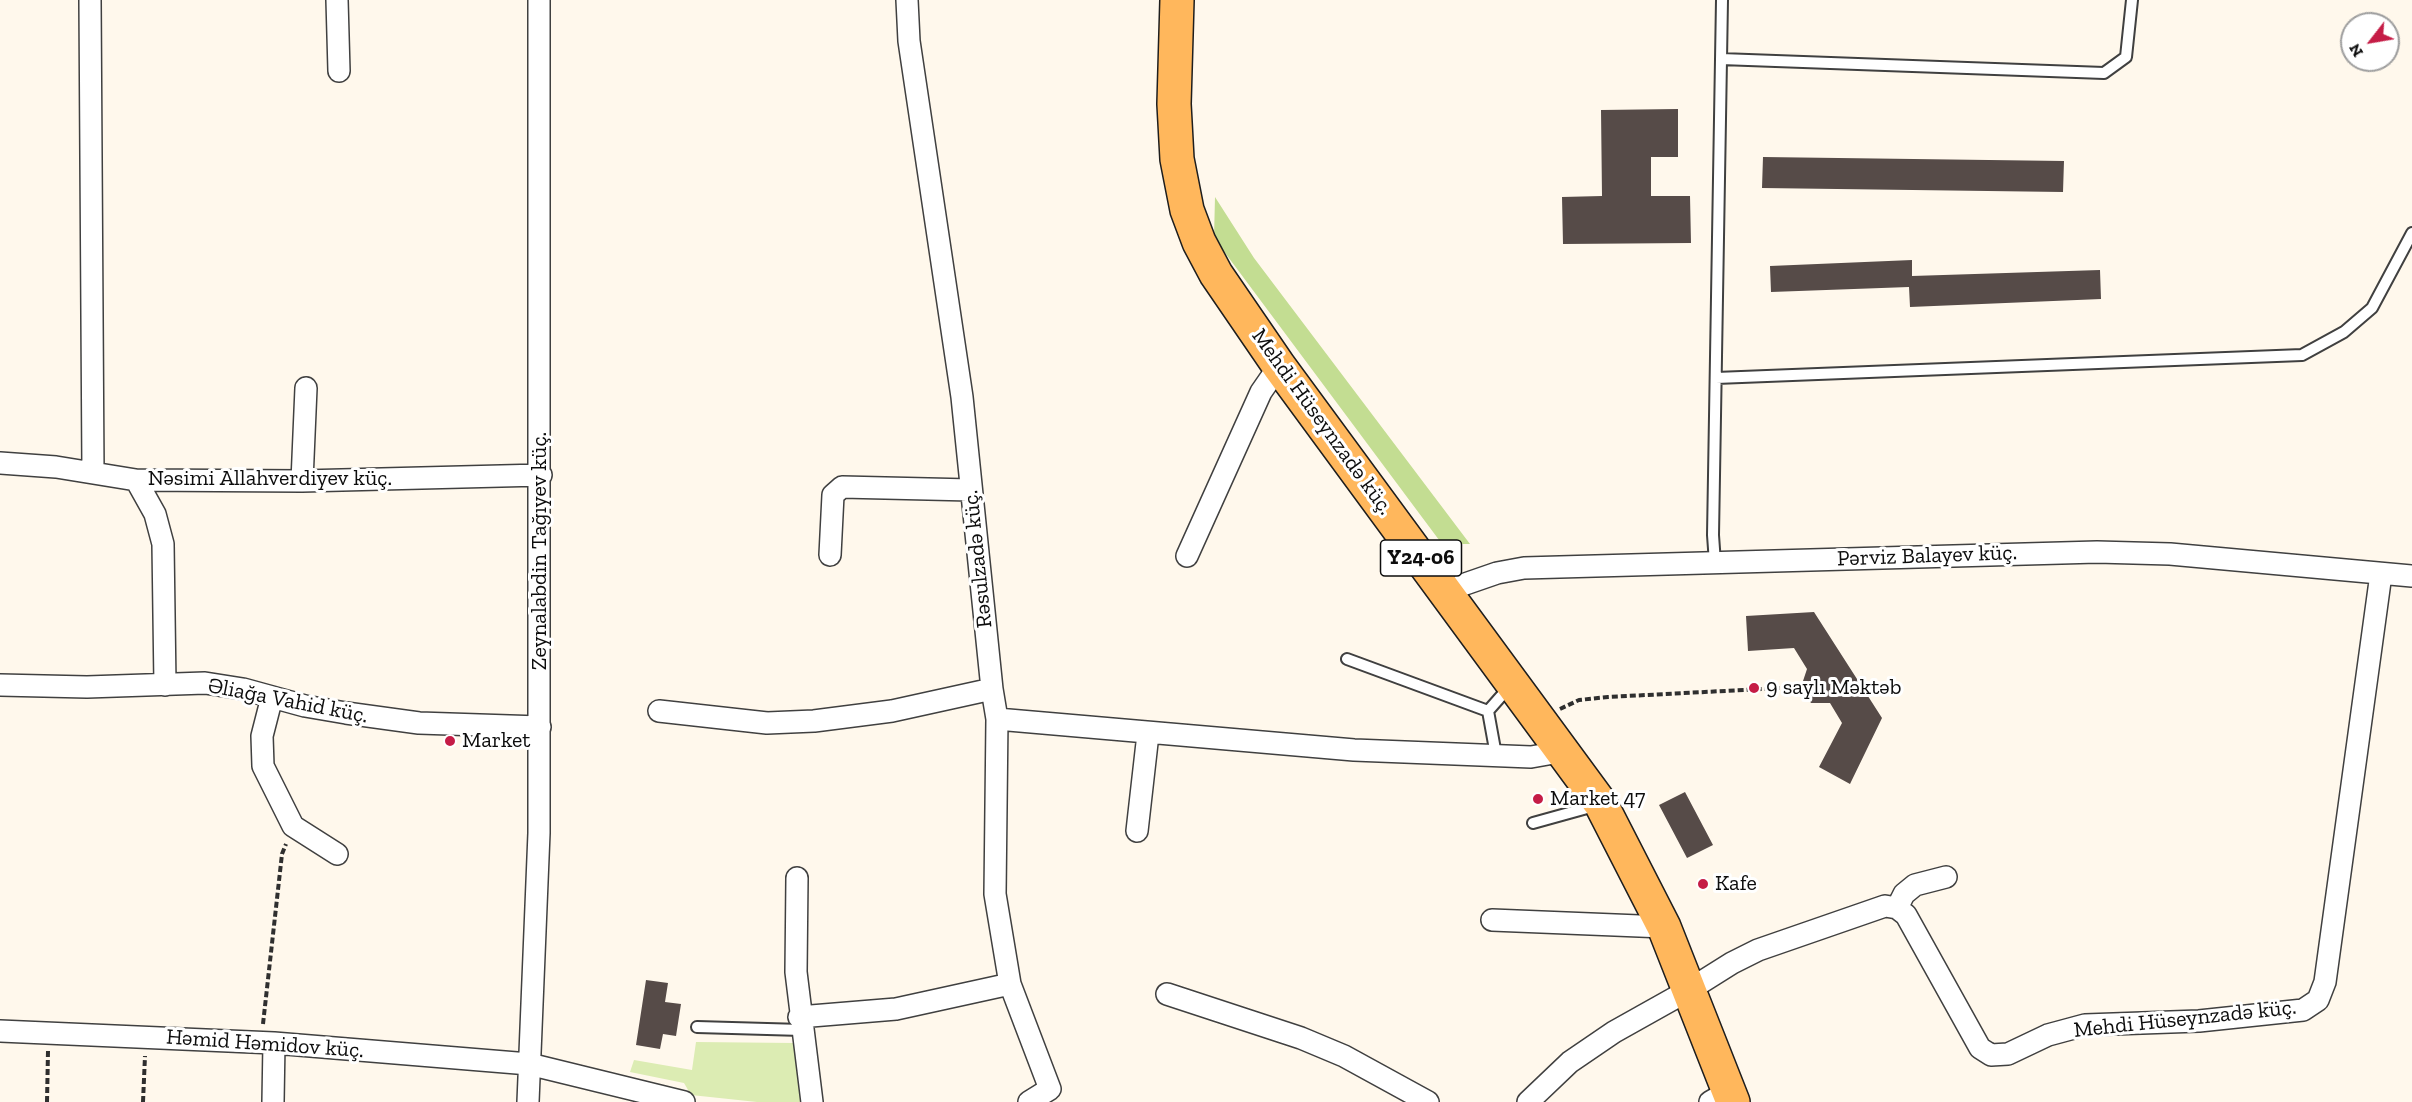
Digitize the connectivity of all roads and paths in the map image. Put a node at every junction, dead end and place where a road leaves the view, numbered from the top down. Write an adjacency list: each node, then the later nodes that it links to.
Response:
1 (90, 0): 15 (street)
2 (337, 0): 9 (street)
3 (539, 0): 16 (street, Zeynalabdin Tağıyev küç.)
4 (907, 0): 19 (street, Rəsulzadə küç.)
5 (1177, 0): 11 (main road, Mehdi Hüseynzadə küç. / Y24-06)
6 (1722, 0): 8 (lane)
7 (2132, 0): 8 (lane)
8 (1721, 59): 12 (lane)
9 (339, 71)
10 (2412, 233): 12 (lane)
11 (1279, 366): 21 (street); 25 (main road, Mehdi Hüseynzadə küç. / Y24-06)
12 (1716, 378): 22 (lane)
13 (306, 388): 18 (street)
14 (0, 463): 15 (street, Nəsimi Allahverdiyev küç.)
15 (93, 472): 17 (street, Nəsimi Allahverdiyev küç.)
16 (541, 475): 18 (street, Nəsimi Allahverdiyev küç.); 37 (street, Zeynalabdin Tağıyev küç.)
17 (136, 480): 18 (street, Nəsimi Allahverdiyev küç.); 29 (street)
18 (302, 481)
19 (971, 490): 20 (street); 31 (street, Rəsulzadə küç.)
20 (830, 555)
21 (1187, 556)
22 (1715, 562): 23 (street, Pərviz Balayev küç.); 25 (street, Pərviz Balayev küç.)
23 (2381, 574): 24 (street, Pərviz Balayev küç.); 48 (street, Mehdi Hüseynzadə küç.)
24 (2412, 576)
25 (1445, 591): 27 (main road, Mehdi Hüseynzadə küç. / Y24-06)
26 (1347, 659): 34 (lane)
27 (1513, 683): 34 (lane); 36 (main road, Mehdi Hüseynzadə küç. / Y24-06)
28 (0, 685): 29 (street, Əliağa Vahid küç.)
29 (165, 685): 32 (street, Əliağa Vahid küç.)
30 (1801, 687): 36 (path)
31 (992, 689): 33 (street); 35 (street, Rəsulzadə küç.)
32 (272, 697): 37 (street, Əliağa Vahid küç.); 43 (street)
33 (659, 711)
34 (1488, 711): 40 (lane)
35 (997, 719): 38 (street); 51 (street, Rəsulzadə küç.)
36 (1541, 719): 39 (main road, Mehdi Hüseynzadə küç. / Y24-06)
37 (540, 727): 60 (street, Zeynalabdin Tağıyev küç.)
38 (1148, 734): 40 (street); 44 (street)
39 (1565, 751): 40 (street); 41 (main road, Mehdi Hüseynzadə küç. / Y24-06)
40 (1496, 755)
41 (1601, 804): 42 (lane); 50 (main road, Mehdi Hüseynzadə küç. / Y24-06)
42 (1533, 823)
43 (294, 826): 45 (street); 59 (path)
44 (1137, 831)
45 (337, 854)
46 (1946, 877): 48 (street)
47 (797, 878): 54 (street)
48 (1897, 908): 52 (street)
49 (1492, 920): 50 (street)
50 (1664, 927): 52 (main road, Mehdi Hüseynzadə küç. / Y24-06)
51 (1010, 984): 54 (street); 61 (street, Rəsulzadə küç.)
52 (1689, 990): 62 (main road, Mehdi Hüseynzadə küç. / Y24-06); 71 (street)
53 (1167, 994): 70 (street)
54 (800, 1023): 55 (lane); 68 (street)
55 (697, 1027)
56 (0, 1031): 57 (street, Həmid Həmidov küç.)
57 (48, 1032): 58 (street, Həmid Həmidov küç.); 63 (path)
58 (146, 1037): 59 (street, Həmid Həmidov küç.); 64 (path)
59 (267, 1043): 60 (street, Həmid Həmidov küç.); 65 (street)
60 (529, 1064): 66 (street, Zeynalabdin Tağıyev küç.); 67 (street)
61 (1055, 1095): 69 (street, Rəsulzadə küç.)
62 (1724, 1098)
63 (47, 1102)
64 (143, 1102)
65 (273, 1102)
66 (528, 1102)
67 (684, 1102)
68 (812, 1102)
69 (1029, 1102)
70 (1428, 1102)
71 (1528, 1102)

